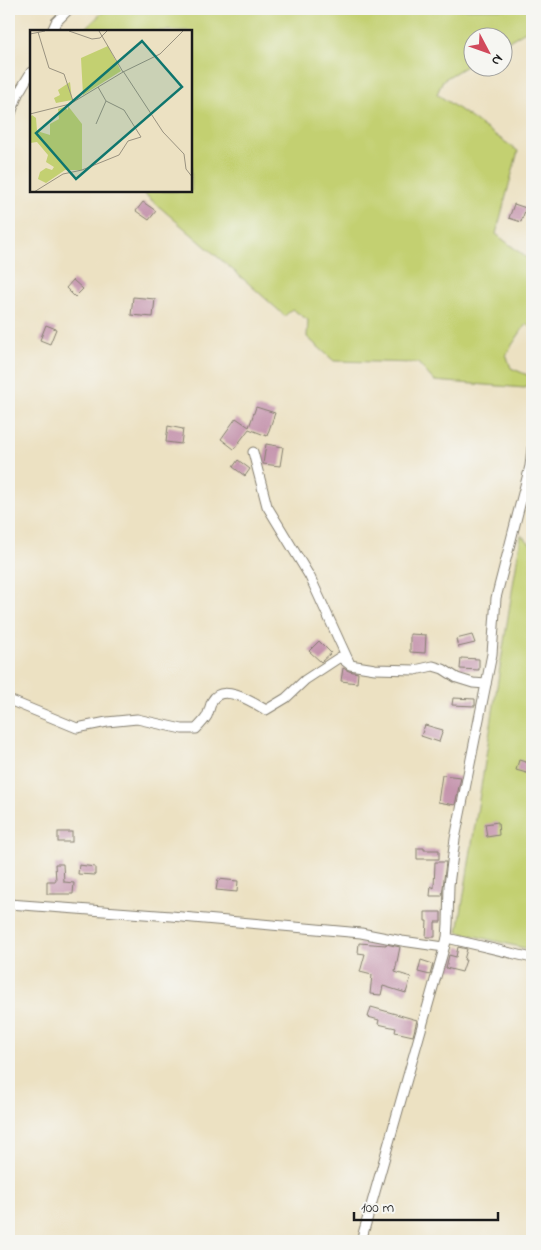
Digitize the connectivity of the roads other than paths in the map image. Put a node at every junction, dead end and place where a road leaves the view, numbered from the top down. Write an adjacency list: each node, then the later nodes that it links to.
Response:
1 (69, 9): 2 (street)
2 (52, 30)
3 (30, 74): 4 (street)
4 (9, 120)
5 (532, 448): 8 (street)
6 (253, 452): 7 (street)
7 (350, 665): 8 (street); 9 (street)
8 (486, 684): 11 (street)
9 (9, 700)
10 (9, 904): 11 (street)
11 (445, 942): 12 (street); 13 (street)
12 (532, 958)
13 (361, 1241)

